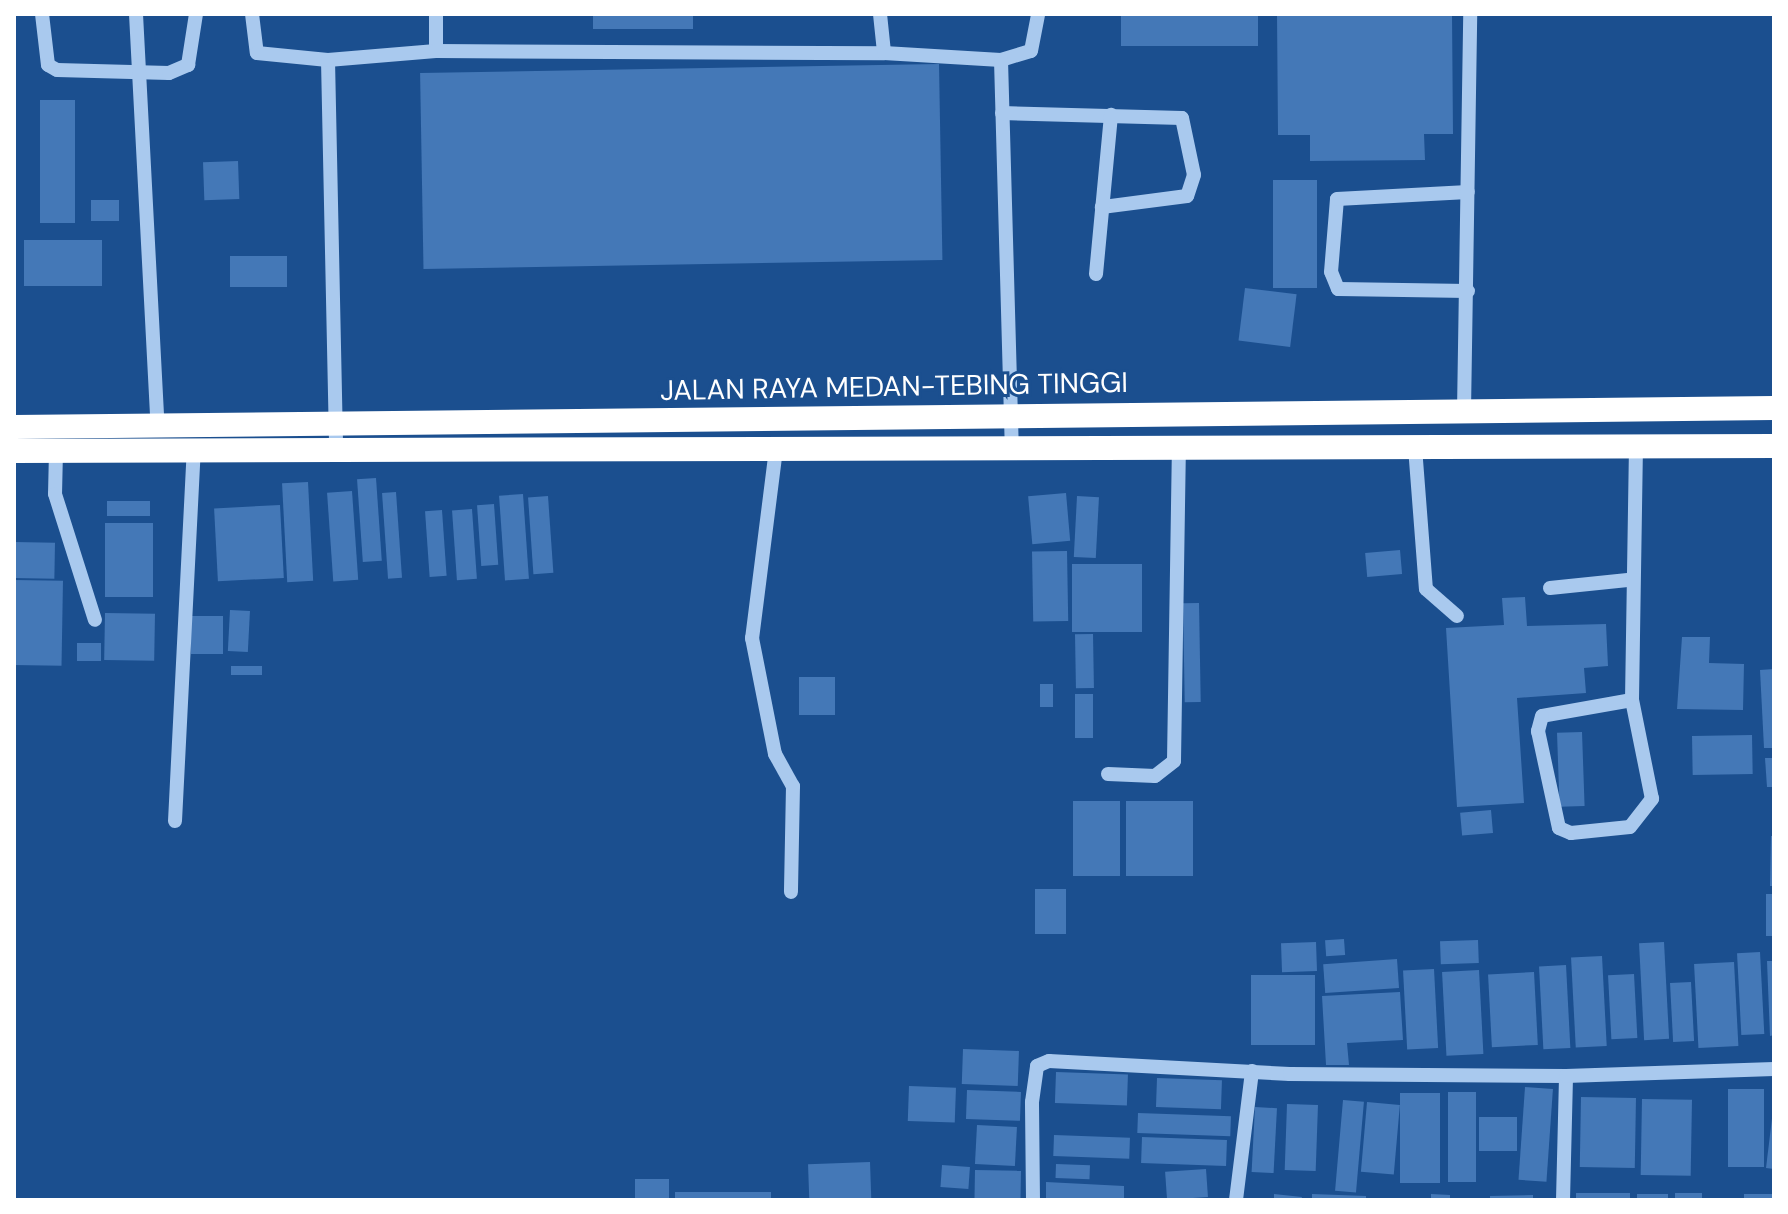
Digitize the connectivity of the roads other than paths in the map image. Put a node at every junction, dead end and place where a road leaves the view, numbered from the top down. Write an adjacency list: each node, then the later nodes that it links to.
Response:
1 (42, 14): 13 (street)
2 (136, 14): 13 (street)
3 (196, 14): 13 (street)
4 (252, 14): 11 (street)
5 (436, 14): 9 (street)
6 (880, 14): 10 (street)
7 (1038, 14): 12 (street)
8 (1470, 14): 16 (street)
9 (436, 51): 10 (street); 11 (street)
10 (884, 53): 12 (street)
11 (328, 60): 23 (street)
12 (1001, 60): 14 (street)
13 (139, 71): 24 (street)
14 (1002, 113): 15 (street); 22 (street)
15 (1111, 115): 17 (street); 17 (street)
16 (1468, 192): 19 (street); 19 (street)
17 (1102, 207): 18 (street)
18 (1096, 274)
19 (1468, 291): 21 (street)
20 (1774, 408): 21 (highway, JALAN RAYA MEDAN-TEBING TINGGI)
21 (1464, 411): 22 (highway, JALAN RAYA MEDAN-TEBING TINGGI)
22 (1009, 415): 23 (highway, JALAN RAYA MEDAN-TEBING TINGGI); 32 (street)
23 (333, 423): 24 (highway, JALAN RAYA MEDAN-TEBING TINGGI); 31 (street)
24 (157, 425): 25 (highway, JALAN RAYA MEDAN-TEBING TINGGI); 35 (street)
25 (14, 427)
26 (1774, 446): 28 (highway, JALAN RAYA MEDAN-TEBING TINGGI)
27 (1415, 447): 28 (highway, JALAN RAYA MEDAN-TEBING TINGGI); 29 (highway, JALAN RAYA MEDAN-TEBING TINGGI); 39 (street)
28 (1636, 447): 37 (street)
29 (1179, 448): 32 (highway, JALAN RAYA MEDAN-TEBING TINGGI); 42 (street)
30 (776, 449): 31 (highway, JALAN RAYA MEDAN-TEBING TINGGI); 32 (highway, JALAN RAYA MEDAN-TEBING TINGGI); 44 (street)
31 (336, 450): 36 (highway, JALAN RAYA MEDAN-TEBING TINGGI)
32 (1012, 450)
33 (14, 451): 34 (highway, JALAN RAYA MEDAN-TEBING TINGGI)
34 (56, 451): 35 (highway, JALAN RAYA MEDAN-TEBING TINGGI); 40 (street)
35 (160, 451): 36 (highway, JALAN RAYA MEDAN-TEBING TINGGI)
36 (194, 451): 43 (street)
37 (1628, 580): 38 (street); 41 (street)
38 (1550, 588)
39 (1457, 616)
40 (95, 620)
41 (1632, 700): 41 (street)
42 (1108, 774)
43 (175, 821)
44 (791, 892)
45 (1774, 1069): 47 (street)
46 (1252, 1071): 47 (street); 48 (street); 49 (street)
47 (1566, 1076): 50 (street)
48 (1033, 1200)
49 (1236, 1200)
50 (1563, 1200)

